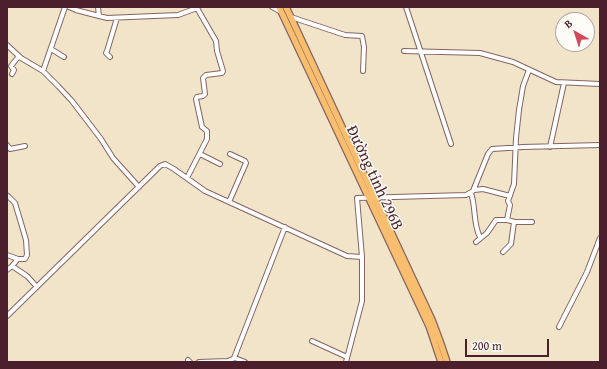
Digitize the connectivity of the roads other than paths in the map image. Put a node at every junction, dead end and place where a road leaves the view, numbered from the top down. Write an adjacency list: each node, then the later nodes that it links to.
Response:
1 (65, 7): 13 (street)
2 (69, 7): 9 (street)
3 (98, 7): 9 (street)
4 (272, 7): 8 (street)
5 (286, 7): 11 (main road, Đường tỉnh 296B)
6 (406, 7): 15 (street)
7 (198, 8): 10 (street); 31 (street)
8 (280, 10): 39 (main road, Đường tỉnh 296B)
9 (99, 16): 10 (street)
10 (117, 18): 18 (street)
11 (291, 18): 21 (street); 39 (main road, Đường tỉnh 296B)
12 (7, 45): 16 (street)
13 (51, 49): 17 (street); 20 (street)
14 (404, 51): 15 (street)
15 (420, 51): 19 (street); 25 (street)
16 (19, 56): 20 (street); 22 (street)
17 (64, 57)
18 (110, 57)
19 (529, 70): 23 (street); 30 (street)
20 (43, 71): 35 (street)
21 (363, 71)
22 (12, 74)
23 (564, 83): 24 (street); 29 (street)
24 (600, 84)
25 (451, 144)
26 (7, 145): 28 (street)
27 (600, 145): 29 (street)
28 (25, 146)
29 (550, 146): 30 (street)
30 (515, 148): 36 (street); 38 (street)
31 (200, 154): 33 (street); 34 (street)
32 (230, 154): 40 (street)
33 (220, 164)
34 (187, 178): 35 (street); 40 (street)
35 (139, 187): 54 (street)
36 (473, 191): 38 (street); 39 (street); 45 (street)
37 (8, 196): 51 (street)
38 (510, 196): 41 (street)
39 (371, 198): 50 (street); 64 (main road, Đường tỉnh 296B); 65 (main road, Đường tỉnh 296B)
40 (229, 202): 44 (street)
41 (507, 220): 42 (street); 45 (street)
42 (514, 222): 43 (street); 48 (street)
43 (532, 222)
44 (285, 227): 50 (street); 59 (street)
45 (480, 237): 47 (street)
46 (600, 238): 56 (street)
47 (476, 242)
48 (503, 252)
49 (7, 255): 51 (street)
50 (362, 257): 58 (street)
51 (18, 259): 52 (street)
52 (12, 266): 53 (street); 54 (street)
53 (7, 270)
54 (37, 287): 55 (street)
55 (7, 316)
56 (559, 327)
57 (312, 341): 58 (street)
58 (347, 357): 63 (street)
59 (234, 358): 61 (street); 62 (street)
60 (199, 362): 61 (street)
61 (204, 362)
62 (245, 362)
63 (346, 362)
64 (441, 362)
65 (447, 362)

